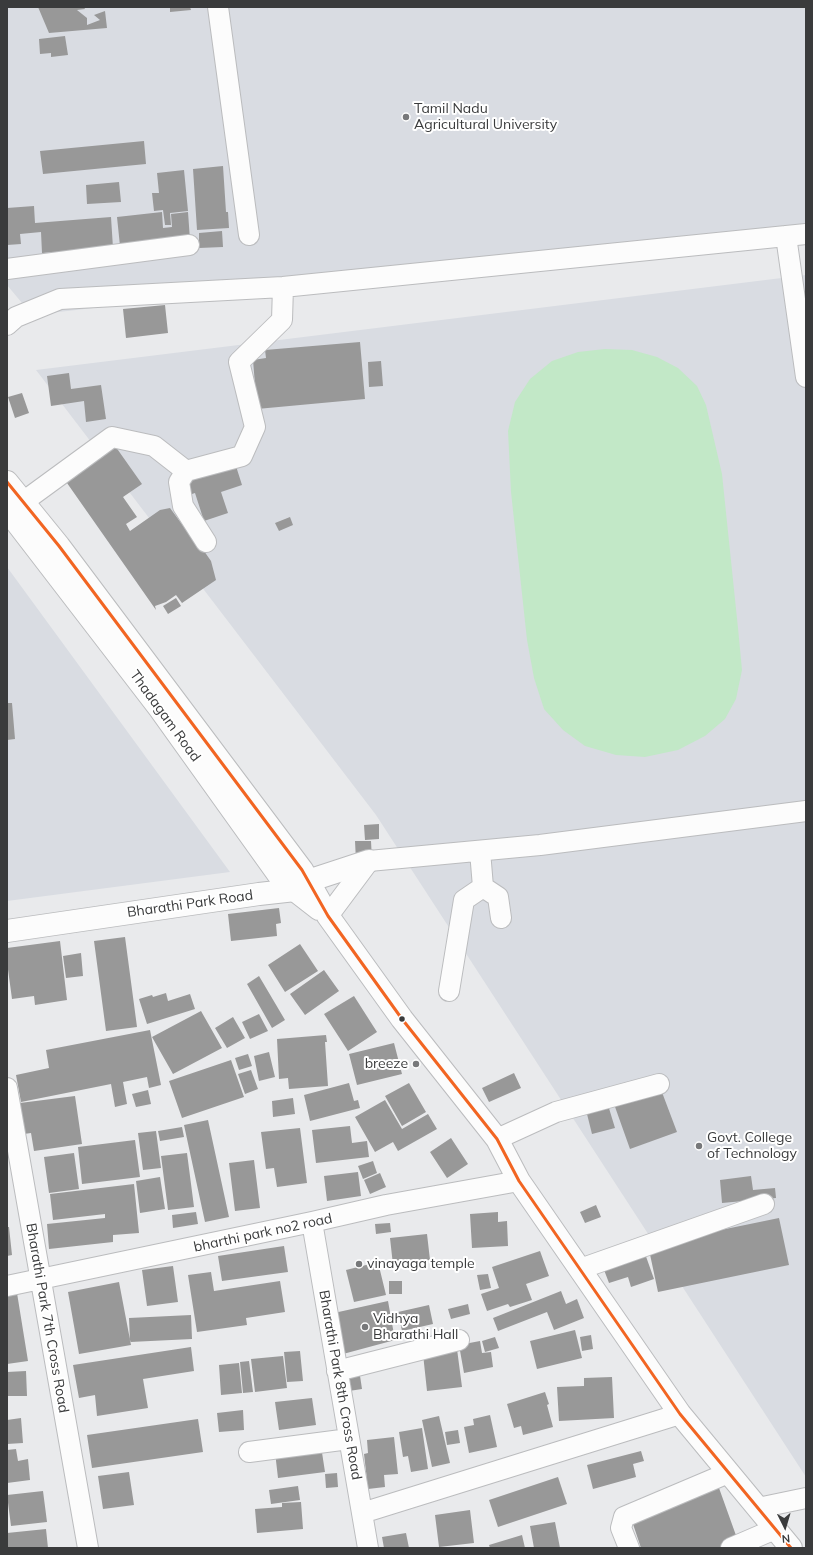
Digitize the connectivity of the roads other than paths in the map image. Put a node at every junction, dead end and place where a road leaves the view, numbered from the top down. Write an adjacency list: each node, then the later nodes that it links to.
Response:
1 (218, 7): 3 (street)
2 (806, 234): 4 (street)
3 (249, 235)
4 (786, 236): 7 (street); 9 (street)
5 (189, 245): 6 (street)
6 (7, 269)
7 (283, 286): 8 (street); 10 (street)
8 (7, 325)
9 (806, 377)
10 (186, 470): 12 (street); 13 (street)
11 (7, 482): 12 (main road, Thadagam Road)
12 (15, 506): 17 (main road, Thadagam Road)
13 (206, 542)
14 (806, 811): 15 (street)
15 (480, 851): 16 (street); 18 (street)
16 (369, 861): 17 (main road, Bharathi Park Road); 19 (street)
17 (301, 886): 19 (main road, Thadagam Road); 21 (main road, Bharathi Park Road)
18 (482, 887): 20 (street); 22 (street)
19 (328, 916): 25 (main road, Thadagam Road)
20 (501, 918)
21 (7, 931)
22 (448, 991)
23 (659, 1084): 25 (street)
24 (7, 1088): 30 (street, Bharathi Park 7th Cross Road)
25 (497, 1139): 26 (main road, Thadagam Road)
26 (519, 1181): 28 (street, bharthi park no2 road); 29 (main road, Thadagam Road)
27 (764, 1204): 29 (street)
28 (312, 1222): 30 (street, bharthi park no2 road); 33 (street, Bharathi Park 8th Cross Road)
29 (580, 1269): 34 (main road, Thadagam Road)
30 (40, 1280): 31 (street, bharthi park no2 road); 42 (street, Bharathi Park 7th Cross Road)
31 (7, 1286)
32 (459, 1340): 33 (street)
33 (337, 1371): 35 (street, Bharathi Park 8th Cross Road)
34 (680, 1414): 37 (main road, Thadagam Road); 40 (street)
35 (349, 1439): 36 (street); 40 (street, Bharathi Park 8th Cross Road)
36 (249, 1452)
37 (728, 1473): 39 (main road, Thadagam Road); 44 (street)
38 (806, 1498): 39 (street)
39 (758, 1508): 41 (main road, Thadagam Road)
40 (362, 1513): 43 (street, Bharathi Park 8th Cross Road)
41 (775, 1528): 45 (street); 46 (main road, Thadagam Road)
42 (88, 1548)
43 (368, 1548)
44 (629, 1548)
45 (731, 1548)
46 (791, 1548)

